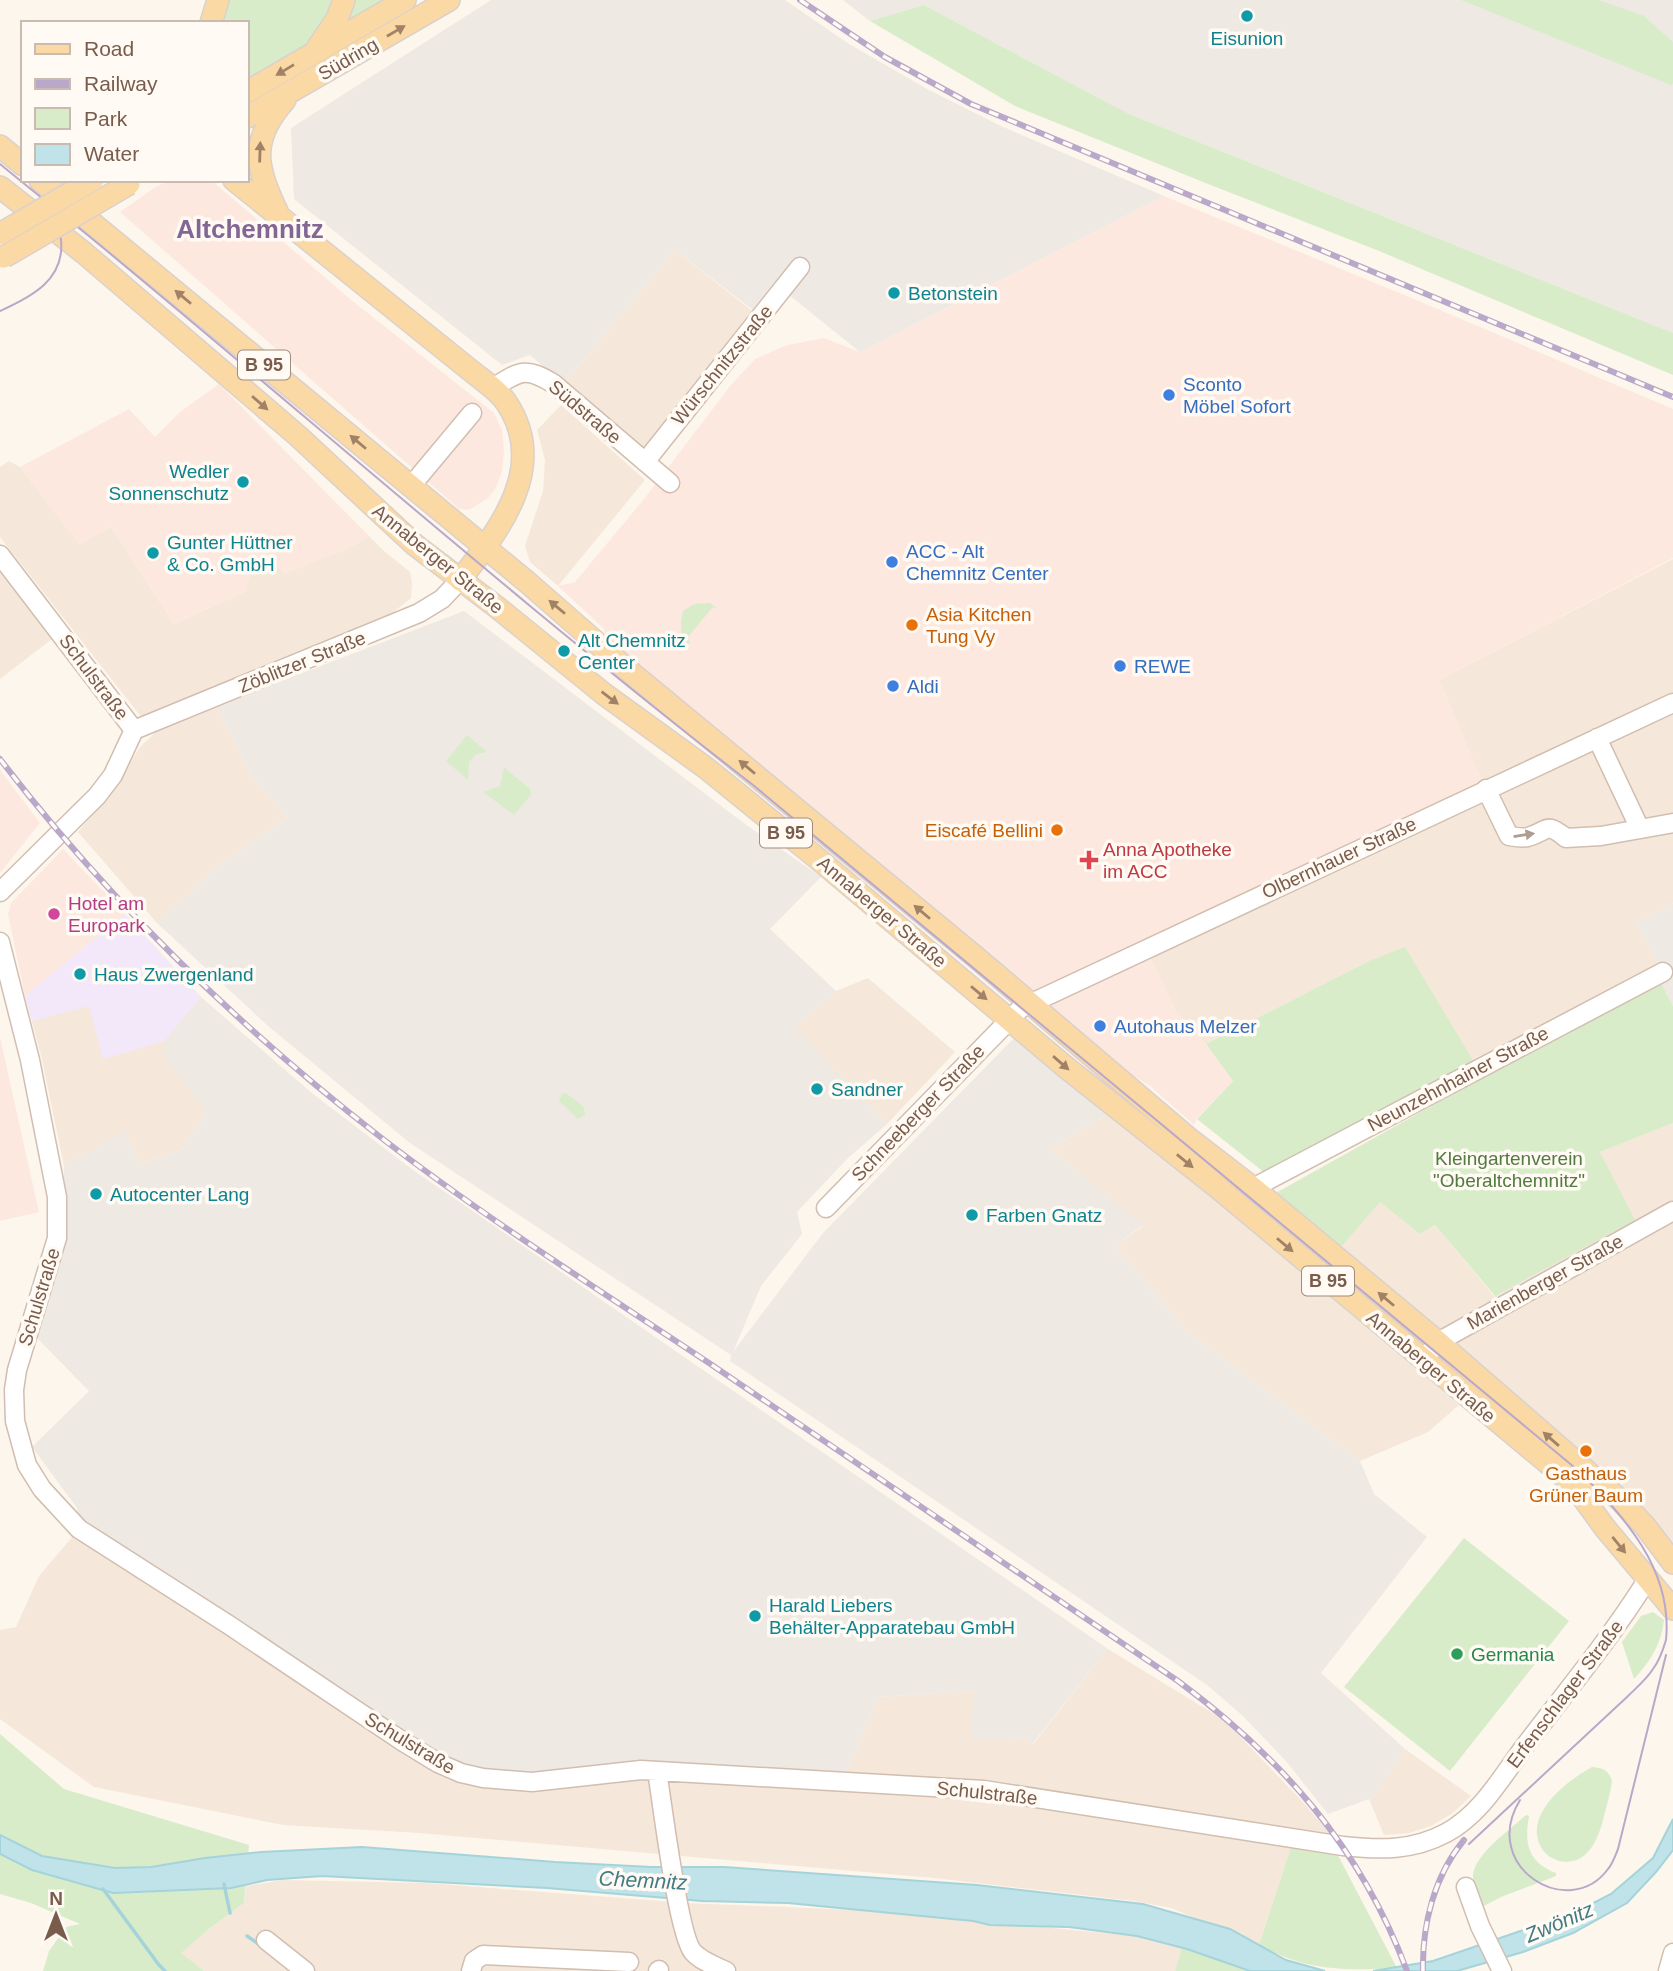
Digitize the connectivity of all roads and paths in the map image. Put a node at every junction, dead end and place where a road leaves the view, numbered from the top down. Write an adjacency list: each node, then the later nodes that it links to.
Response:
1 (218, 0): 5 (main road)
2 (344, 0): 6 (main road)
3 (405, 0): 6 (main road, Südring)
4 (449, 0): 7 (main road, Südring, one-way to 4)
5 (212, 21)
6 (314, 52): 8 (main road, Südring, one-way to 8)
7 (294, 90): 9 (main road, Südring); 15 (main road, one-way to 7)
8 (250, 91)
9 (248, 116)
10 (90, 182): 16 (main road, bridge)
11 (133, 182): 17 (main road, bridge)
12 (236, 182): 15 (main road)
13 (0, 187): 26 (main road, Annaberger Straße / B 95, one-way to 26)
14 (57, 188): 23 (main road, Annaberger Straße / B 95, one-way to 14)
15 (279, 216): 19 (main road)
16 (0, 234)
17 (2, 258)
18 (800, 267): 21 (street, Würschnitzstraße)
19 (493, 388): 21 (street, Südstraße); 24 (main road)
20 (472, 413): 23 (street)
21 (645, 462): 22 (street, Südstraße)
22 (670, 483)
23 (411, 486): 24 (main road, Annaberger Straße / B 95)
24 (485, 547): 26 (main road); 36 (main road, Annaberger Straße / B 95, one-way to 24)
25 (0, 555): 28 (street, Schulstraße)
26 (460, 580): 28 (street, Zöblitzer Straße); 36 (main road, Annaberger Straße / B 95, one-way to 36)
27 (1673, 703): 29 (street, Olbernhauer Straße)
28 (134, 730): 33 (street, Schulstraße)
29 (1597, 738): 30 (street, Olbernhauer Straße); 32 (street)
30 (1486, 789): 32 (street, one-way to 32); 36 (street, Olbernhauer Straße)
31 (1673, 823): 32 (street)
32 (1640, 829)
33 (0, 892)
34 (0, 942): 45 (street, Schulstraße)
35 (1663, 972): 37 (street, Neunzehnhainer Straße)
36 (1020, 1010): 37 (main road, Annaberger Straße / B 95); 38 (street, Schneeberger Straße); 41 (main road, Annaberger Straße / B 95, one-way to 41)
37 (1253, 1188): 40 (main road, Annaberger Straße / B 95, one-way to 37)
38 (826, 1208)
39 (1673, 1212): 40 (street, Marienberger Straße)
40 (1438, 1342): 41 (street, Marienberger Straße); 42 (main road, Annaberger Straße / B 95, one-way to 40)
41 (1423, 1360): 43 (main road, Annaberger Straße / B 95, one-way to 43)
42 (1671, 1555): 43 (main road, Erfenschlager Straße)
43 (1647, 1580): 44 (main road, Annaberger Straße / B 95); 46 (street, Erfenschlager Straße)
44 (1673, 1609)
45 (657, 1771): 46 (street, Schulstraße); 53 (street)
46 (1448, 1832)
47 (1466, 1887): 54 (street)
48 (266, 1940): 51 (street)
49 (1673, 1953): 55 (street)
50 (629, 1962): 52 (street)
51 (305, 1971)
52 (471, 1971)
53 (726, 1971)
54 (1502, 1971)
55 (1668, 1971)

